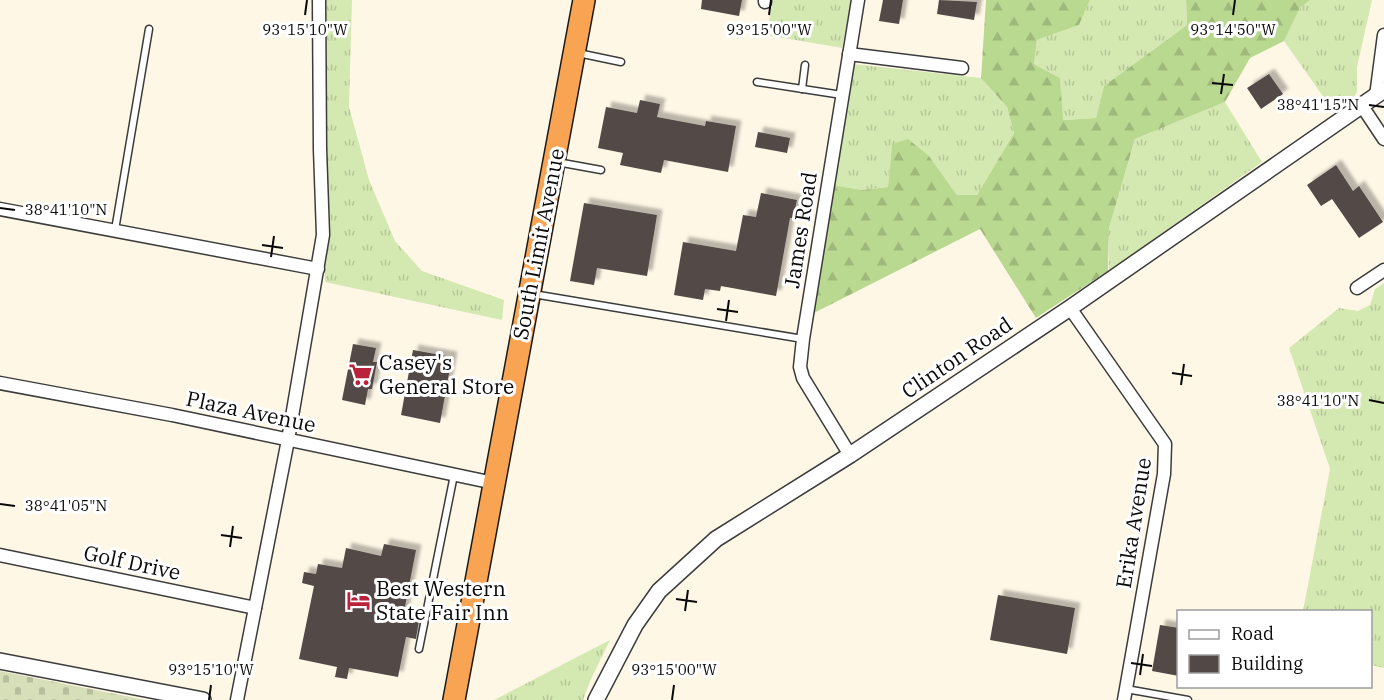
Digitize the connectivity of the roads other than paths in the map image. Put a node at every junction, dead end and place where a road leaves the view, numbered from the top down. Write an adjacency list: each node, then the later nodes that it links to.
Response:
1 (319, 0): 21 (street)
2 (584, 0): 6 (highway, South Limit Avenue)
3 (858, 0): 7 (street, James Road)
4 (149, 29): 20 (lane)
5 (1384, 34): 13 (street)
6 (574, 53): 8 (lane); 17 (highway, South Limit Avenue)
7 (849, 54): 10 (street); 14 (street, James Road)
8 (621, 62)
9 (806, 64): 12 (lane)
10 (962, 68)
11 (757, 82): 12 (lane)
12 (802, 89): 14 (lane)
13 (1380, 93): 15 (street, Clinton Road)
14 (842, 95): 26 (street, James Road)
15 (1362, 106): 16 (street); 25 (street, Clinton Road)
16 (1384, 139)
17 (554, 161): 18 (lane); 24 (highway, South Limit Avenue)
18 (601, 170)
19 (0, 209): 20 (street)
20 (115, 230): 21 (street)
21 (318, 269): 28 (street)
22 (1384, 270): 23 (street)
23 (1357, 288)
24 (530, 293): 26 (lane); 31 (highway, South Limit Avenue)
25 (1070, 308): 29 (street, Clinton Road); 36 (street, Erika Avenue)
26 (803, 339): 29 (street, James Road)
27 (0, 383): 28 (street, Plaza Avenue)
28 (288, 440): 30 (street, Plaza Avenue); 33 (street)
29 (850, 455): 40 (street, Clinton Road)
30 (454, 474): 31 (street, Plaza Avenue); 34 (lane)
31 (494, 483): 39 (highway, South Limit Avenue)
32 (0, 555): 33 (street, Golf Drive)
33 (255, 608): 38 (street)
34 (419, 649)
35 (0, 662): 37 (street)
36 (1125, 695): 41 (lane)
37 (203, 700)
38 (237, 700)
39 (454, 700)
40 (596, 700)
41 (1188, 700)

